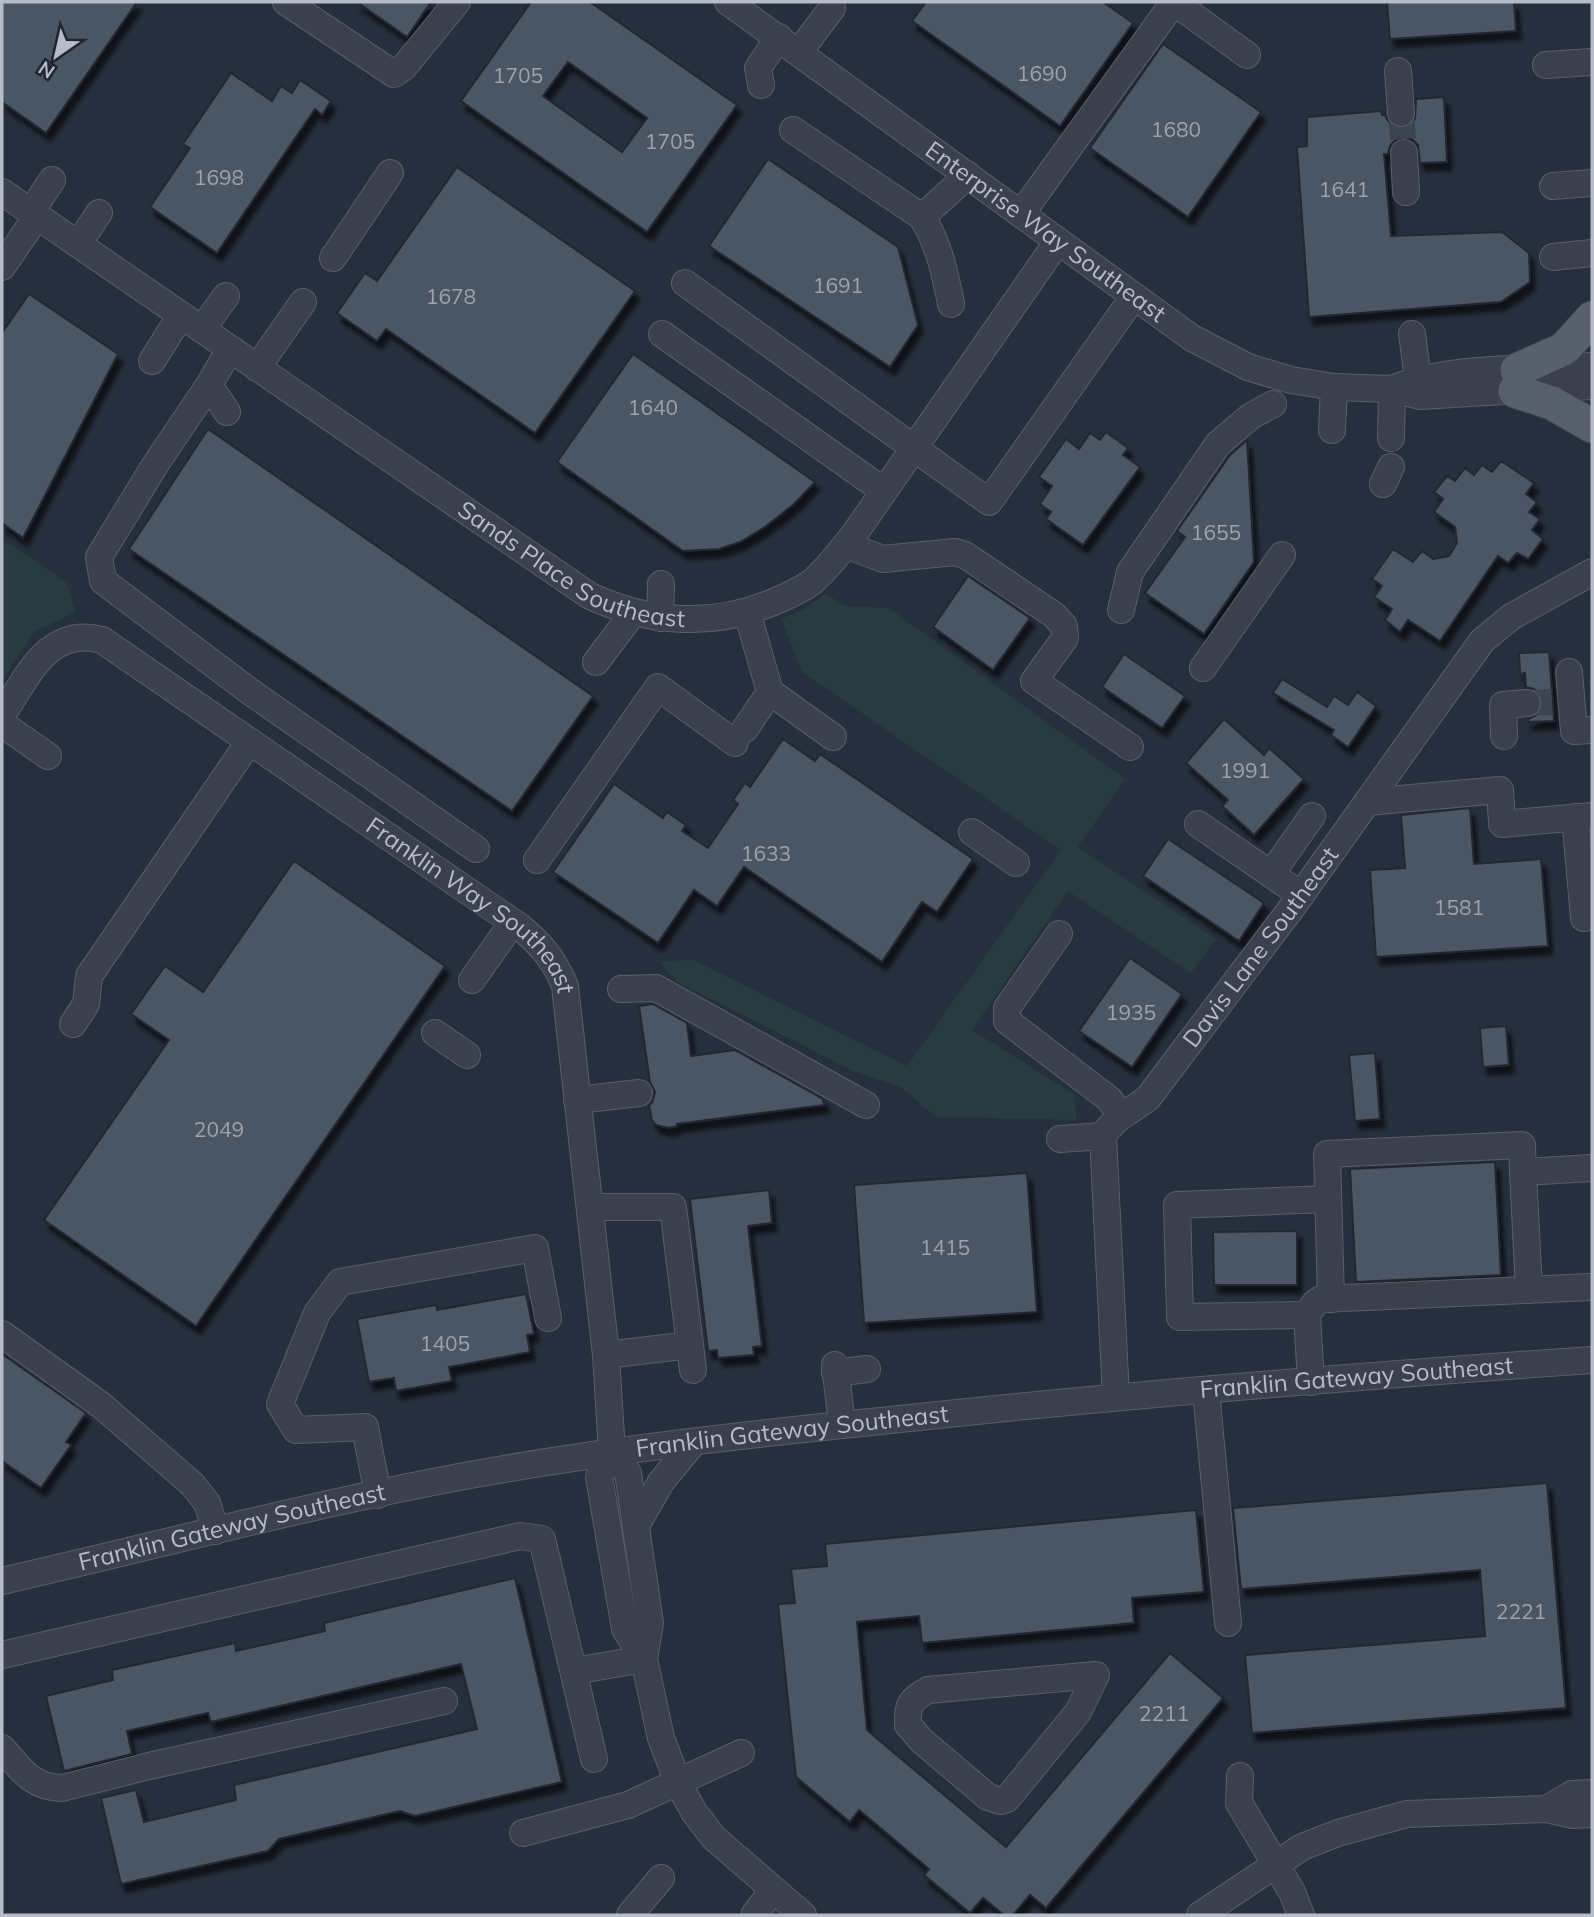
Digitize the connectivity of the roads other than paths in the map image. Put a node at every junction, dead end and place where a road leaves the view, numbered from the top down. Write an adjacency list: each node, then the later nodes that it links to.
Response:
1 (286, 2): 2 (street)
2 (457, 2)
3 (728, 2): 5 (street, Enterprise Way Southeast)
4 (832, 8): 5 (street)
5 (789, 44): 10 (street); 15 (street, Enterprise Way Southeast)
6 (1247, 55): 23 (street)
7 (1592, 62): 8 (street)
8 (1546, 65)
9 (1398, 71): 11 (street)
10 (761, 85)
11 (1401, 113)
12 (793, 130): 24 (street)
13 (1404, 153): 20 (street)
14 (390, 173): 29 (street)
15 (968, 175): 23 (street, Enterprise Way Southeast); 24 (street)
16 (52, 180): 22 (street)
17 (1592, 183): 18 (street)
18 (1553, 186)
19 (2, 192): 22 (street, Sands Place Southeast)
20 (1406, 192)
21 (99, 213): 26 (street)
22 (34, 214): 26 (street, Sands Place Southeast); 30 (street)
23 (1021, 214): 25 (street, Enterprise Way Southeast)
24 (922, 217): 35 (street)
25 (1058, 241): 33 (street, Enterprise Way Southeast); 55 (street, Sands Place Southeast)
26 (78, 244): 37 (street, Sands Place Southeast)
27 (1592, 253): 28 (street)
28 (1553, 257)
29 (333, 258)
30 (2, 267)
31 (685, 283): 55 (street)
32 (226, 296): 37 (street)
33 (1134, 296): 44 (street, Enterprise Way Southeast); 55 (street)
34 (303, 302): 43 (street)
35 (951, 304)
36 (1592, 318): 46 (main road)
37 (191, 322): 40 (street, Sands Place Southeast); 41 (street)
38 (662, 334): 56 (street)
39 (1412, 334): 45 (street)
40 (230, 349): 43 (street, Sands Place Southeast); 47 (street)
41 (152, 361)
42 (1592, 366): 46 (street, Enterprise Way Southeast)
43 (257, 368): 63 (street, Sands Place Southeast)
44 (1276, 375): 49 (street, Enterprise Way Southeast); 61 (street)
45 (1418, 379): 46 (street, Enterprise Way Southeast); 50 (street, Enterprise Way Southeast)
46 (1516, 381): 48 (street, Enterprise Way Southeast); 50 (street, Enterprise Way Southeast); 52 (main road)
47 (209, 385): 51 (street); 84 (street)
48 (1592, 386)
49 (1334, 387): 50 (street, Enterprise Way Southeast); 53 (street)
50 (1392, 389): 54 (street)
51 (227, 412)
52 (1592, 426)
53 (1332, 430)
54 (1391, 438)
55 (914, 448): 56 (street, Sands Place Southeast)
56 (884, 491): 57 (street, Sands Place Southeast)
57 (846, 545): 62 (street, Sands Place Southeast); 76 (street)
58 (1282, 555): 66 (street)
59 (1592, 572): 78 (street, Davis Lane Southeast)
60 (661, 584): 64 (street)
61 (1121, 610)
62 (747, 612): 64 (street, Sands Place Southeast); 68 (street)
63 (633, 613): 64 (street, Sands Place Southeast); 65 (street)
64 (660, 618)
65 (596, 662)
66 (1203, 667)
67 (1569, 672): 69 (street)
68 (770, 692): 74 (street); 85 (street)
69 (1550, 702): 72 (street); 73 (street)
70 (2, 715): 75 (street, Franklin Way Southeast)
71 (2, 724): 77 (street)
72 (1592, 730)
73 (1504, 736)
74 (833, 737)
75 (250, 742): 91 (street, Franklin Way Southeast); 95 (street)
76 (1130, 747)
77 (48, 756)
78 (1367, 802): 80 (street); 89 (street, Davis Lane Southeast)
79 (1312, 816): 87 (street)
80 (1584, 816): 83 (street)
81 (1198, 824): 87 (street)
82 (972, 832): 86 (street)
83 (1585, 843): 88 (street)
84 (476, 849)
85 (537, 860)
86 (1016, 863)
87 (1271, 874): 89 (street)
88 (1586, 880): 90 (street)
89 (1301, 895): 101 (street, Davis Lane Southeast)
90 (1584, 918)
91 (513, 922): 93 (street); 99 (street, Franklin Way Southeast)
92 (1059, 934): 101 (street)
93 (472, 979)
94 (621, 989): 100 (street)
95 (73, 1024)
96 (435, 1033): 97 (street)
97 (467, 1055)
98 (634, 1087): 99 (street)
99 (577, 1100): 107 (street, Franklin Way Southeast)
100 (866, 1105)
101 (1121, 1115): 102 (street, Davis Lane Southeast)
102 (1103, 1136): 103 (street); 119 (street)
103 (1060, 1139)
104 (1592, 1168): 105 (street)
105 (1524, 1172): 106 (street); 109 (street)
106 (1328, 1199): 110 (street); 111 (street)
107 (590, 1207): 114 (street, Franklin Way Southeast); 114 (street)
108 (1591, 1287): 109 (street)
109 (1530, 1290): 110 (street)
110 (1331, 1298): 111 (street)
111 (1307, 1315): 117 (street)
112 (548, 1318): 123 (street)
113 (2, 1334): 125 (street)
114 (606, 1355): 122 (street, Franklin Way Southeast)
115 (1592, 1360): 117 (street, Franklin Gateway Southeast)
116 (867, 1369): 120 (street)
117 (1311, 1382): 118 (street, Franklin Gateway Southeast)
118 (1206, 1391): 119 (street, Franklin Gateway Southeast); 127 (street)
119 (1116, 1397): 120 (street, Franklin Gateway Southeast)
120 (842, 1425): 121 (street, Franklin Gateway Southeast)
121 (694, 1443): 122 (street, Franklin Gateway Southeast); 124 (street)
122 (612, 1453): 123 (street, Franklin Gateway Southeast); 124 (street); 129 (street)
123 (378, 1495): 125 (street, Franklin Gateway Southeast)
124 (636, 1526): 129 (street)
125 (216, 1531): 126 (street, Franklin Gateway Southeast)
126 (2, 1581)
127 (1228, 1623)
128 (2, 1655): 130 (street)
129 (644, 1659): 130 (street); 137 (street)
130 (574, 1671): 135 (street)
131 (444, 1701): 133 (street)
132 (1077, 1712): 132 (street)
133 (2, 1748)
134 (741, 1754): 137 (street)
135 (594, 1759)
136 (1240, 1776): 142 (street)
137 (678, 1783): 141 (street); 144 (street)
138 (1592, 1793): 139 (street)
139 (1547, 1809): 140 (street); 142 (street)
140 (1592, 1814)
141 (523, 1833)
142 (1274, 1864): 148 (street); 149 (street)
143 (661, 1878): 145 (street)
144 (773, 1890): 146 (street); 147 (street)
145 (630, 1915)
146 (754, 1915)
147 (803, 1915)
148 (1200, 1915)
149 (1301, 1915)

